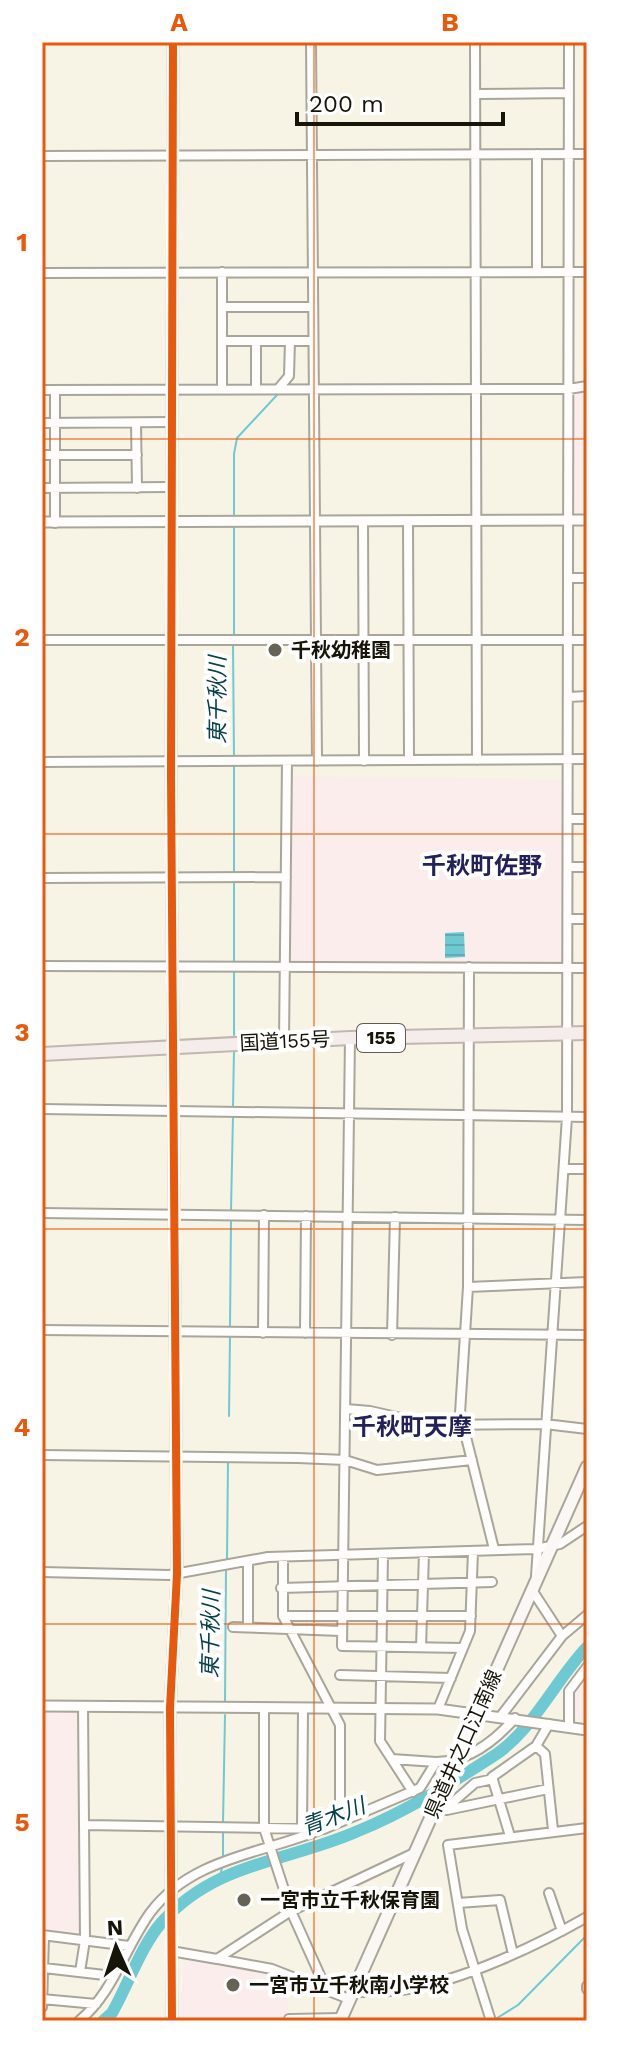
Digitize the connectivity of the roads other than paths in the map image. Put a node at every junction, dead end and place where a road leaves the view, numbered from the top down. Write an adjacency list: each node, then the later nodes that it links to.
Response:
1 (173, 42): 7 (street)
2 (311, 42): 8 (street)
3 (475, 42): 6 (street)
4 (569, 42): 5 (street)
5 (568, 93): 6 (street); 11 (street)
6 (476, 94): 9 (street)
7 (170, 154): 8 (street); 13 (street); 15 (street)
8 (311, 154): 9 (street); 17 (street)
9 (476, 154): 10 (street); 14 (street)
10 (537, 154): 11 (street); 18 (street)
11 (568, 154): 12 (street); 19 (street)
12 (587, 154)
13 (42, 156)
14 (476, 271): 17 (street); 18 (street); 31 (street)
15 (170, 272): 16 (street); 21 (street); 32 (street)
16 (222, 272): 17 (street); 22 (street)
17 (311, 272): 23 (street)
18 (537, 272): 19 (street)
19 (569, 272): 20 (street); 35 (street)
20 (587, 272)
21 (42, 273)
22 (222, 307): 23 (street); 24 (street)
23 (311, 307): 27 (street)
24 (222, 341): 25 (street); 33 (street)
25 (256, 341): 26 (street); 34 (street)
26 (290, 341): 27 (street); 29 (street)
27 (311, 341): 30 (street)
28 (587, 386): 35 (street)
29 (279, 388): 30 (street); 34 (street)
30 (316, 388): 31 (street); 53 (street)
31 (475, 388): 35 (street); 49 (street)
32 (171, 389): 33 (street); 37 (street); 38 (street)
33 (222, 389): 34 (street)
34 (256, 389)
35 (569, 389): 50 (street)
36 (42, 390): 37 (street)
37 (55, 391): 40 (street)
38 (170, 422): 41 (street); 45 (street)
39 (42, 423): 40 (street)
40 (55, 423): 41 (street); 43 (street)
41 (136, 423): 44 (street)
42 (42, 455): 43 (street)
43 (54, 455): 44 (street); 47 (street)
44 (137, 455): 48 (street)
45 (170, 487): 48 (street); 52 (street)
46 (42, 488): 47 (street)
47 (54, 488): 48 (street); 57 (street)
48 (137, 488)
49 (476, 520): 50 (street); 56 (street); 64 (street)
50 (568, 520): 51 (street); 58 (street)
51 (587, 520)
52 (171, 521): 53 (street); 57 (street); 66 (street)
53 (316, 521): 54 (street); 67 (street)
54 (363, 521): 56 (street); 62 (street)
55 (42, 522): 57 (street)
56 (408, 522): 63 (street)
57 (55, 523)
58 (568, 578): 59 (street); 60 (street)
59 (587, 578)
60 (569, 639): 64 (street); 65 (street); 69 (street)
61 (42, 640): 66 (street)
62 (363, 640): 63 (street); 67 (street); 76 (street)
63 (409, 640): 64 (street); 72 (street)
64 (475, 640): 73 (street)
65 (587, 640)
66 (173, 641): 67 (street); 78 (street)
67 (317, 641): 75 (street)
68 (587, 696): 69 (street)
69 (569, 697): 70 (street)
70 (569, 759): 71 (street); 73 (street); 79 (street)
71 (587, 759)
72 (409, 760): 73 (street); 76 (street)
73 (477, 760)
74 (287, 761): 75 (street); 78 (street); 84 (street)
75 (317, 761): 76 (street)
76 (364, 761)
77 (42, 762): 78 (street)
78 (172, 762): 83 (street)
79 (570, 819): 80 (street); 81 (street)
80 (587, 819)
81 (570, 867): 82 (street); 86 (street)
82 (587, 867)
83 (171, 877): 84 (street); 85 (street); 89 (street)
84 (286, 877): 90 (street)
85 (42, 878)
86 (570, 919): 87 (street); 92 (street)
87 (587, 919)
88 (42, 966): 89 (street)
89 (172, 966): 90 (street); 99 (street)
90 (285, 967): 91 (street); 98 (street)
91 (469, 967): 92 (street); 96 (street)
92 (568, 967): 93 (street); 94 (street)
93 (587, 968)
94 (568, 1032): 95 (highway, 国道155号 / 155); 96 (highway, 国道155号 / 155); 105 (street)
95 (587, 1033)
96 (468, 1035): 97 (highway, 国道155号 / 155); 104 (street)
97 (350, 1038): 98 (highway, 国道155号 / 155); 103 (street)
98 (284, 1041): 99 (highway, 国道155号 / 155)
99 (175, 1047): 100 (highway, 国道155号 / 155); 102 (street)
100 (42, 1051)
101 (42, 1109): 102 (street)
102 (174, 1111): 103 (street); 110 (street)
103 (350, 1114): 104 (street); 113 (street)
104 (469, 1115): 105 (street); 115 (street)
105 (567, 1117): 106 (street); 107 (street)
106 (587, 1117)
107 (564, 1169): 108 (street); 116 (street)
108 (587, 1169)
109 (42, 1213): 110 (street)
110 (175, 1214): 111 (street); 122 (street)
111 (264, 1215): 112 (street); 123 (street)
112 (306, 1216): 113 (street); 124 (street)
113 (349, 1217): 114 (street); 125 (street)
114 (395, 1217): 115 (street); 126 (street)
115 (468, 1218): 116 (street); 120 (street)
116 (559, 1219): 117 (street); 119 (street)
117 (587, 1220)
118 (587, 1282): 119 (street)
119 (554, 1285): 120 (street); 129 (street)
120 (468, 1287): 128 (street)
121 (42, 1330): 122 (street)
122 (176, 1332): 123 (street); 135 (street)
123 (263, 1333): 124 (street)
124 (305, 1333): 125 (street)
125 (347, 1334): 126 (street); 130 (street)
126 (392, 1335): 128 (street)
127 (587, 1335): 129 (street)
128 (466, 1336): 129 (street); 132 (street)
129 (551, 1337): 131 (street)
130 (346, 1409): 132 (street); 136 (street)
131 (545, 1424): 132 (street); 133 (street); 142 (street)
132 (463, 1426): 137 (street)
133 (587, 1429)
134 (42, 1455): 135 (street)
135 (176, 1457): 136 (street); 150 (street)
136 (345, 1460): 137 (street); 145 (street)
137 (472, 1460): 141 (street)
138 (587, 1467): 140 (main road, 県道井之口江南線)
139 (587, 1526): 140 (street)
140 (552, 1546): 142 (street); 154 (main road, 県道井之口江南線)
141 (494, 1549): 142 (street); 143 (street)
142 (536, 1549): 154 (street)
143 (473, 1551): 144 (street); 152 (street)
144 (424, 1553): 146 (street); 153 (street)
145 (345, 1555): 146 (street); 147 (street); 157 (street)
146 (383, 1555): 155 (street)
147 (283, 1557): 148 (street); 156 (street)
148 (248, 1561): 150 (street); 165 (street)
149 (42, 1572): 150 (street)
150 (177, 1574): 179 (street)
151 (492, 1582): 152 (street)
152 (472, 1583): 153 (street); 163 (street)
153 (423, 1586): 155 (street); 158 (street)
154 (534, 1586): 168 (street); 184 (main road, 県道井之口江南線)
155 (383, 1587): 157 (street); 159 (street)
156 (281, 1588): 157 (street); 161 (street)
157 (342, 1588): 162 (street)
158 (422, 1614): 159 (street); 163 (street); 170 (street)
159 (383, 1615): 162 (street); 169 (street)
160 (587, 1615): 168 (street)
161 (283, 1616): 162 (street); 166 (street)
162 (341, 1616): 167 (street)
163 (471, 1616): 171 (street)
164 (233, 1627): 165 (street)
165 (248, 1627): 166 (street)
166 (290, 1630): 167 (street); 183 (street)
167 (341, 1631): 169 (street)
168 (562, 1636): 185 (street)
169 (383, 1646): 170 (street); 174 (street)
170 (421, 1647): 171 (street)
171 (463, 1648): 175 (street)
172 (587, 1667): 188 (street)
173 (340, 1675): 174 (street)
174 (382, 1677): 175 (street); 178 (street)
175 (451, 1678): 180 (street)
176 (42, 1706): 177 (street)
177 (83, 1707): 179 (street); 202 (street)
178 (381, 1707): 180 (street); 183 (street); 191 (street)
179 (170, 1708): 181 (street); 203 (street)
180 (438, 1709): 184 (street)
181 (264, 1710): 182 (street); 204 (street)
182 (303, 1710): 183 (street); 205 (street)
183 (332, 1711): 201 (street)
184 (476, 1713): 185 (street); 193 (main road, 県道井之口江南線)
185 (501, 1716): 186 (street)
186 (515, 1718): 187 (street); 193 (street)
187 (549, 1724): 188 (street); 190 (street)
188 (569, 1727): 189 (street)
189 (587, 1730)
190 (536, 1746): 195 (street); 197 (street)
191 (392, 1759): 192 (street); 194 (street)
192 (436, 1762): 193 (street); 196 (street)
193 (452, 1763): 200 (main road, 県道井之口江南線)
194 (405, 1779): 196 (street); 198 (street)
195 (493, 1779): 199 (street); 200 (street)
196 (425, 1780): 198 (street)
197 (548, 1789): 199 (street); 208 (street)
198 (413, 1792): 201 (street)
199 (498, 1799): 200 (street); 209 (street)
200 (440, 1808): 211 (main road, 県道井之口江南線)
201 (340, 1822): 207 (street)
202 (85, 1825): 203 (street); 219 (street)
203 (171, 1827): 204 (street); 212 (street)
204 (264, 1828): 205 (street); 210 (street)
205 (302, 1828): 207 (street)
206 (587, 1828): 208 (street)
207 (324, 1829): 210 (street)
208 (553, 1830): 209 (street)
209 (510, 1836): 214 (street)
210 (270, 1846): 212 (street); 215 (street)
211 (417, 1851): 215 (street); 229 (main road, 県道井之口江南線)
212 (170, 1893): 220 (street); 221 (street)
213 (549, 1893): 217 (street)
214 (458, 1903): 222 (street); 225 (street)
215 (291, 1911): 223 (street); 228 (street)
216 (587, 1917): 217 (street)
217 (562, 1931): 222 (street)
218 (43, 1935): 219 (street); 224 (street)
219 (85, 1940): 220 (street); 226 (street)
220 (129, 1946): 227 (street)
221 (171, 1951): 223 (street); 236 (street)
222 (513, 1954): 225 (street)
223 (217, 1959): 228 (street)
224 (44, 1968): 226 (street); 230 (street)
225 (473, 1969): 229 (street); 237 (street)
226 (80, 1972): 227 (street)
227 (113, 1976): 231 (street)
228 (327, 1991): 229 (street)
229 (350, 1995): 234 (main road, 県道井之口江南線)
230 (42, 1999): 231 (street); 232 (street)
231 (96, 2004): 235 (street)
232 (42, 2007)
233 (289, 2019): 234 (street)
234 (340, 2019)
235 (79, 2021)
236 (172, 2021)
237 (491, 2021)

